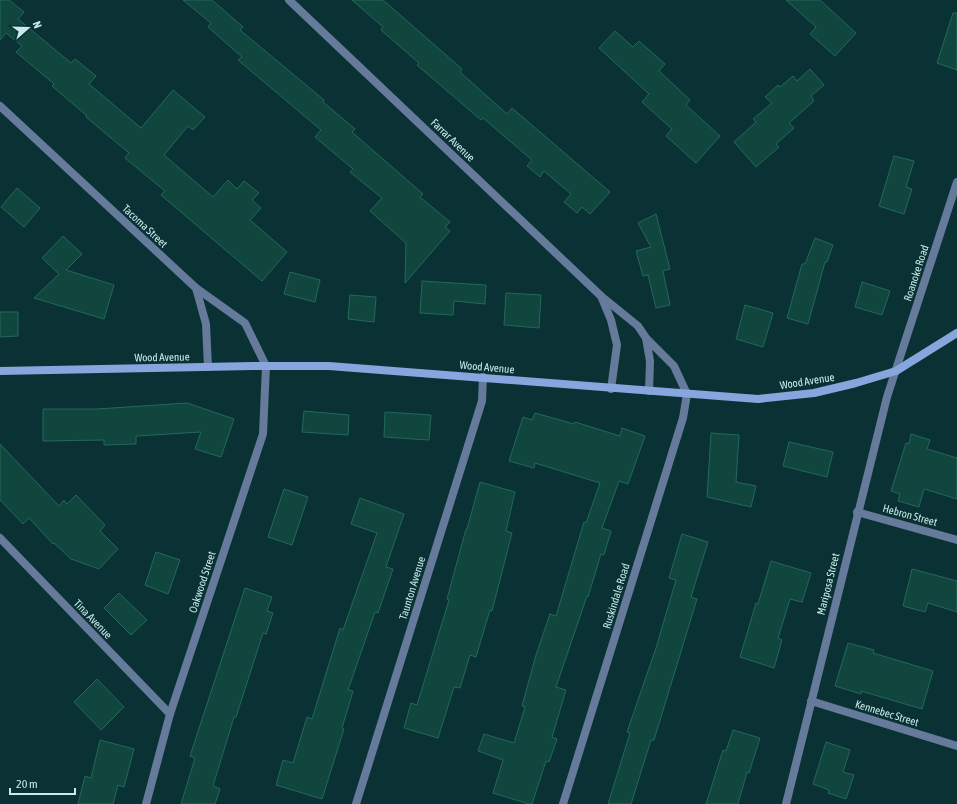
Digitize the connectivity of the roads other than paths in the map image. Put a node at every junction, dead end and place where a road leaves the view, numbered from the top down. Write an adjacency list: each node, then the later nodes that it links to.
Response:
1 (289, 0): 5 (street, Farrar Avenue)
2 (0, 106): 4 (street, Tacoma Street)
3 (957, 182): 11 (street, Roanoke Road)
4 (196, 288): 8 (street, Tacoma Street); 9 (street)
5 (601, 296): 7 (street, Farrar Avenue); 13 (street, Farrar Avenue)
6 (957, 333): 11 (main road, Wood Avenue)
7 (646, 338): 14 (street, Farrar Avenue); 15 (street, Farrar Avenue)
8 (266, 366): 9 (main road, Wood Avenue); 12 (main road, Wood Avenue); 20 (street, Oakwood Street)
9 (208, 367): 10 (main road, Wood Avenue)
10 (0, 371)
11 (896, 371): 15 (main road, Wood Avenue); 16 (street, Mariposa Street)
12 (483, 377): 13 (main road, Wood Avenue); 23 (street, Taunton Avenue)
13 (611, 389): 14 (main road, Wood Avenue)
14 (650, 391): 15 (main road, Wood Avenue)
15 (687, 394): 24 (street, Ruskindale Road)
16 (857, 512): 18 (street, Hebron Street); 19 (street, Mariposa Street)
17 (0, 538): 20 (street, Tina Avenue)
18 (957, 540)
19 (811, 701): 21 (street, Kennebec Street); 25 (street, Mariposa Street)
20 (170, 714): 22 (street, Oakwood Street)
21 (957, 746)
22 (146, 804)
23 (356, 804)
24 (563, 804)
25 (786, 804)

